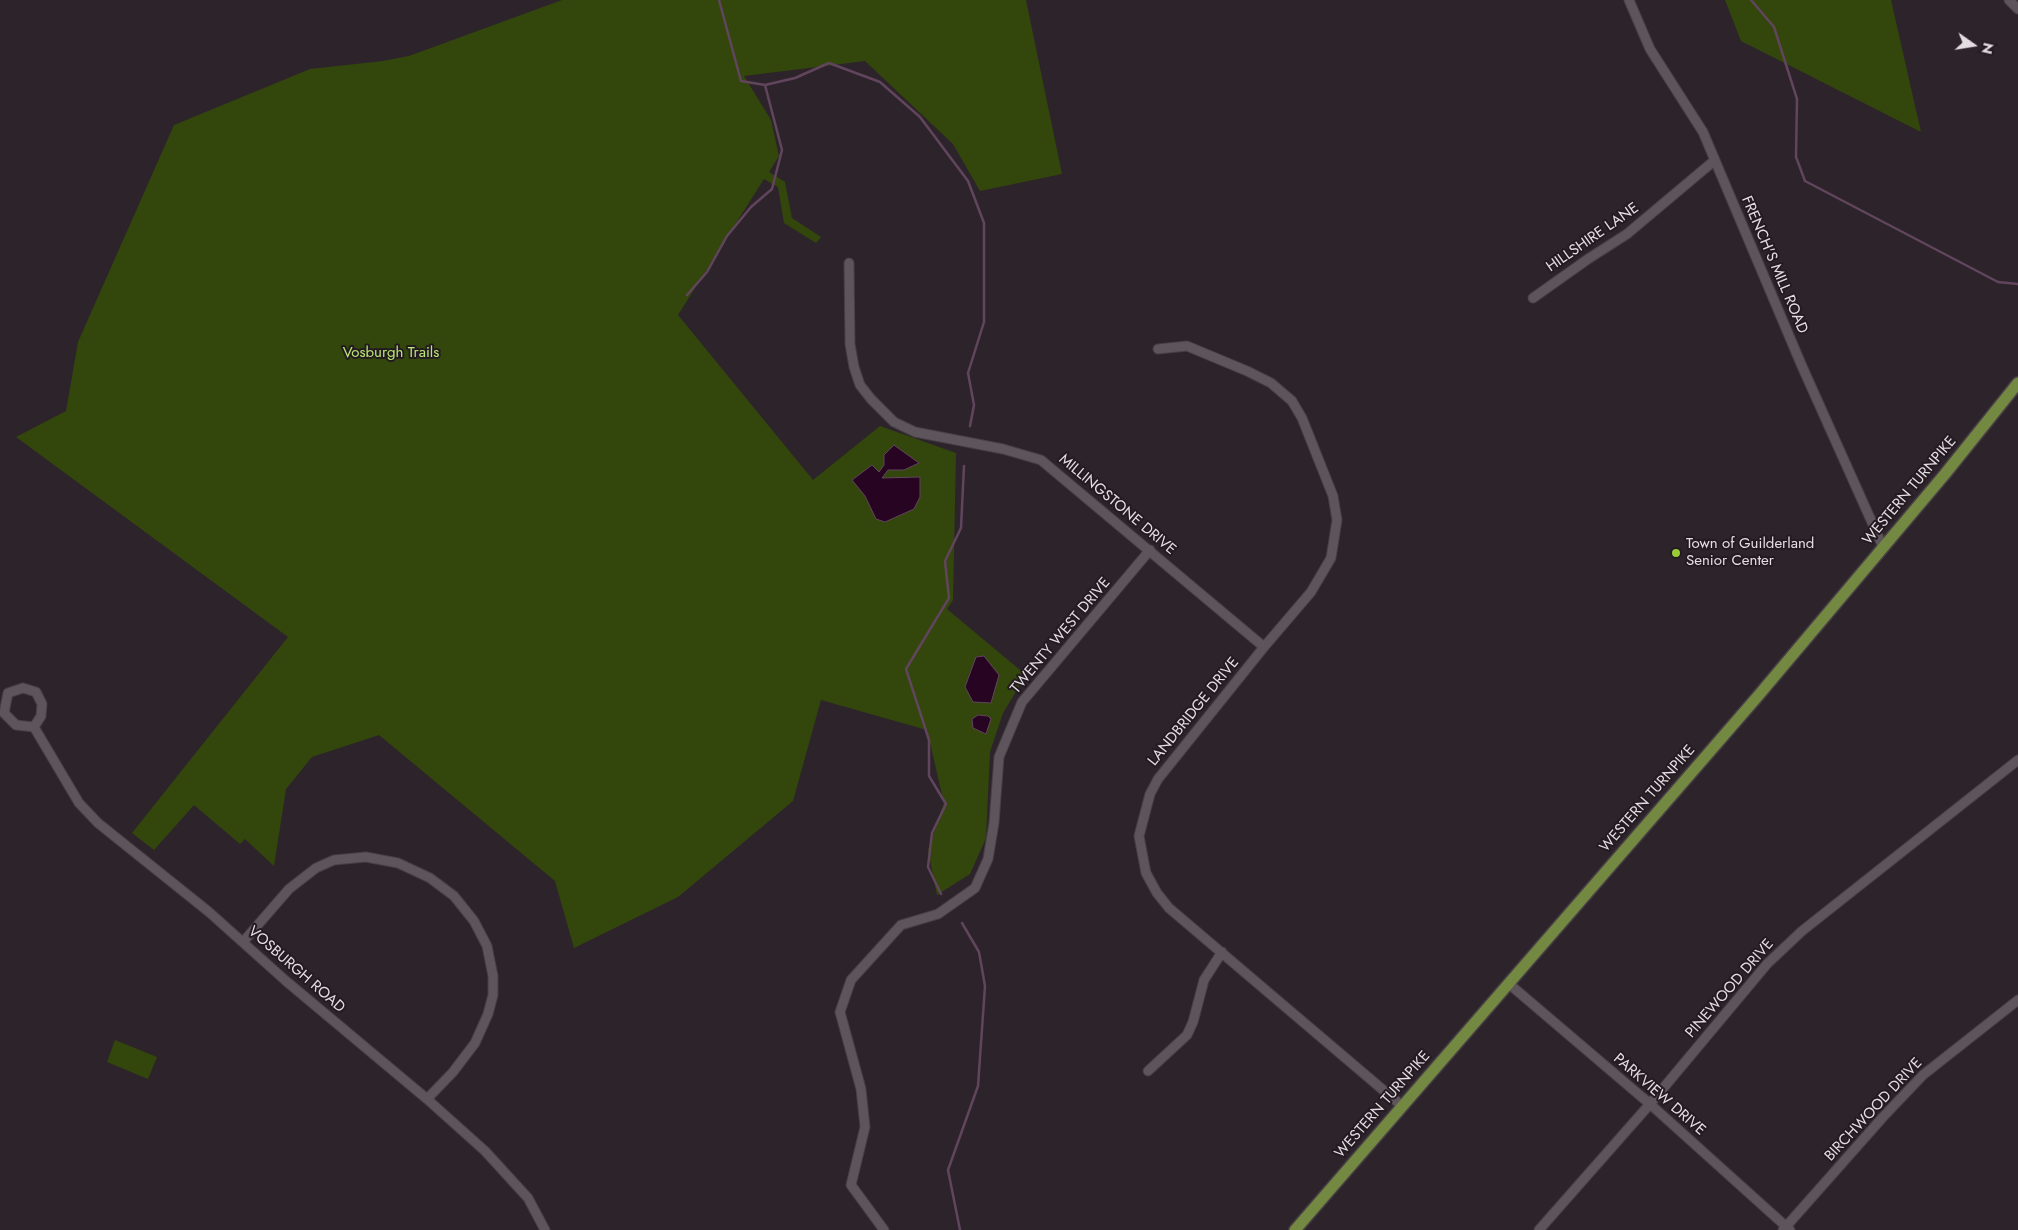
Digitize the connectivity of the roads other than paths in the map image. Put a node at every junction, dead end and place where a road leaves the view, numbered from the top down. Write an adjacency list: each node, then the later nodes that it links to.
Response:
1 (1629, 0): 4 (street, FRENCH'S MILL ROAD)
2 (2009, 0): 3 (street)
3 (2018, 9)
4 (1715, 160): 6 (street, HILLSHIRE LANE); 9 (street, FRENCH'S MILL ROAD)
5 (849, 263): 10 (street, MILLINGSTONE DRIVE)
6 (1532, 298)
7 (1158, 349): 11 (street, LANDBRIDGE DRIVE)
8 (2018, 383): 9 (main road, WESTERN TURNPIKE)
9 (1883, 547): 16 (main road, WESTERN TURNPIKE)
10 (1150, 550): 11 (street, MILLINGSTONE DRIVE); 24 (street, TWENTY WEST DRIVE)
11 (1264, 646): 15 (street, LANDBRIDGE DRIVE)
12 (34, 727): 12 (street); 14 (street, VOSBURGH ROAD)
13 (2018, 760): 20 (street, PINEWOOD DRIVE)
14 (243, 942): 19 (street, VOSBURGH ROAD); 19 (street)
15 (1222, 952): 18 (street); 21 (street, LANDBRIDGE DRIVE)
16 (1508, 983): 20 (street, PARKVIEW DRIVE); 21 (main road, WESTERN TURNPIKE)
17 (2018, 1000): 22 (street, BIRCHWOOD DRIVE)
18 (1148, 1071)
19 (427, 1099): 23 (street, VOSBURGH ROAD)
20 (1650, 1104): 22 (street, PARKVIEW DRIVE); 26 (street, PINEWOOD DRIVE)
21 (1402, 1106): 25 (main road, WESTERN TURNPIKE)
22 (1786, 1229)
23 (545, 1230)
24 (884, 1230)
25 (1295, 1230)
26 (1539, 1230)

